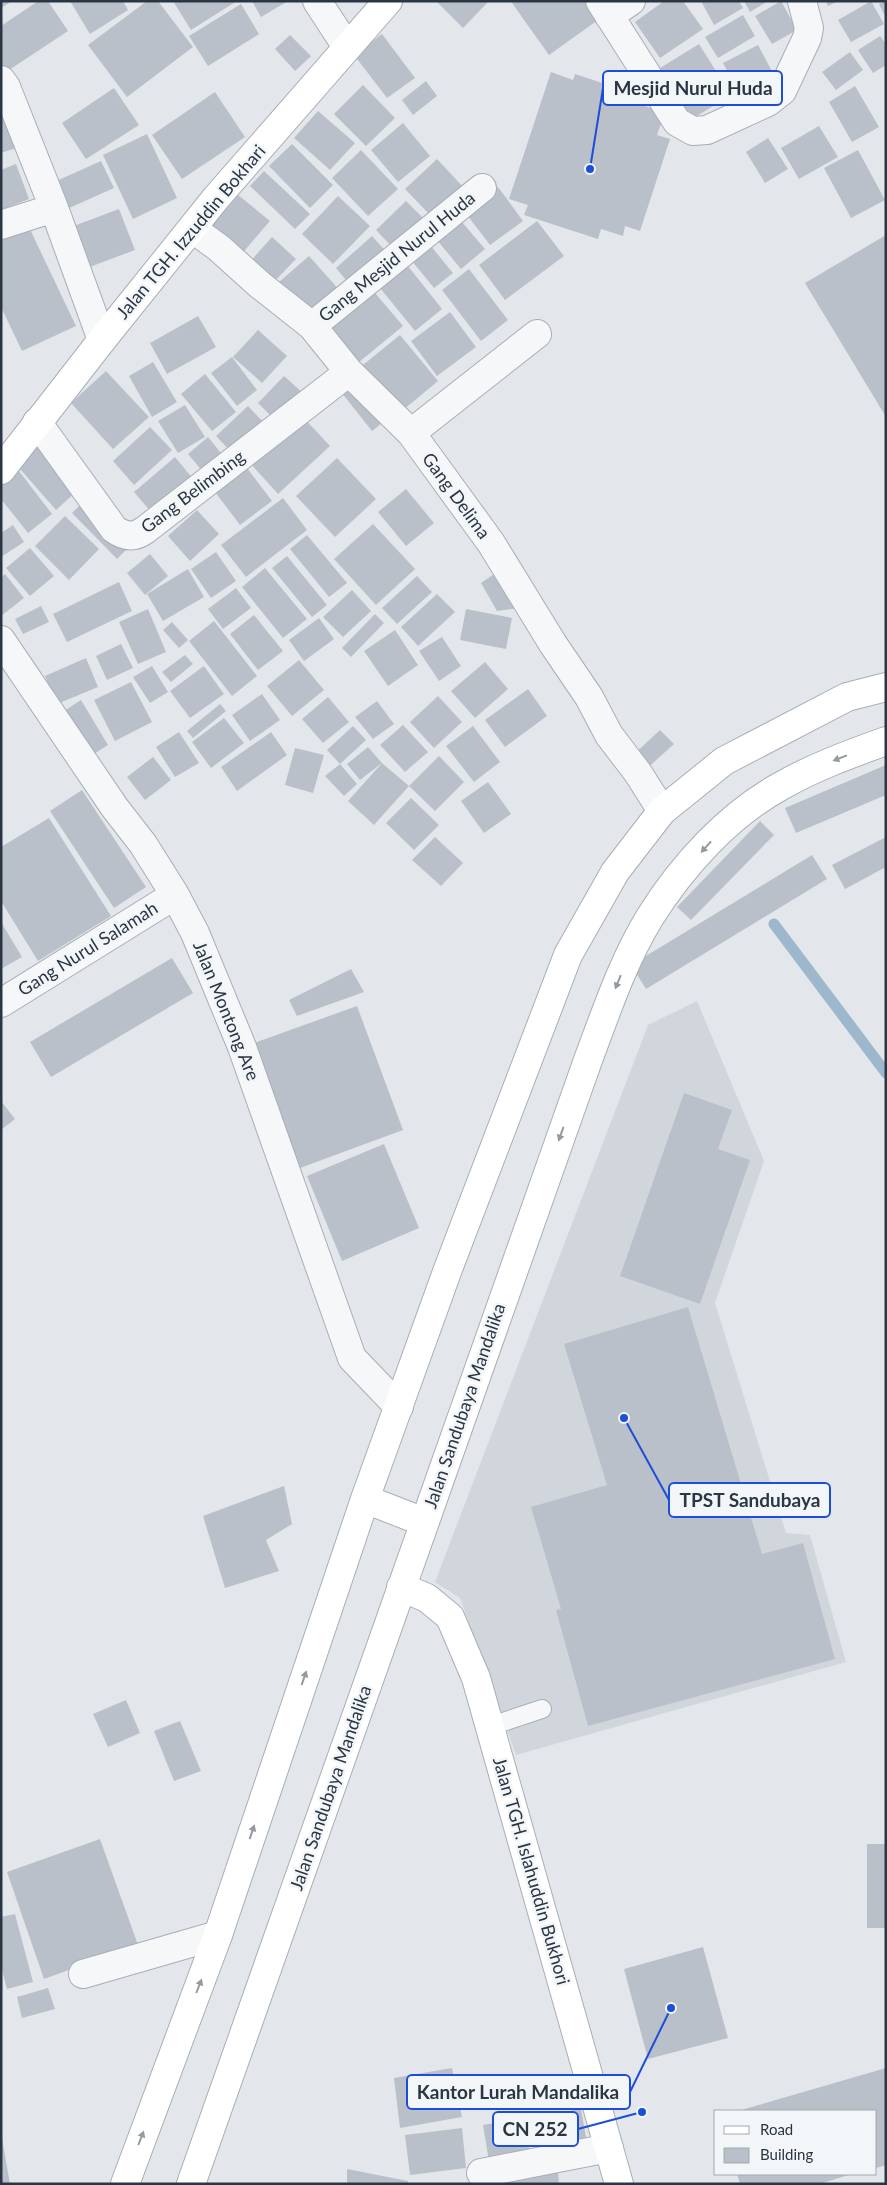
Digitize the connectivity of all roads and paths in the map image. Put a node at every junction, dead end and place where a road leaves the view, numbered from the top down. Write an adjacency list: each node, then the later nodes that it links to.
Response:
1 (317, 1): 5 (street)
2 (388, 1): 5 (main road, Jalan TGH. Izzuddin Bokhari)
3 (802, 1): 4 (street)
4 (613, 6)
5 (347, 47): 10 (main road, Jalan TGH. Izzuddin Bokhari)
6 (3, 86): 8 (street)
7 (482, 188): 11 (street, Gang Mesjid Nurul Huda)
8 (54, 208): 9 (street); 13 (street)
9 (1, 226)
10 (193, 230): 11 (street, Gang Delima); 13 (main road, Jalan TGH. Izzuddin Bokhari)
11 (312, 326): 14 (street, Gang Delima)
12 (536, 334): 16 (street)
13 (102, 340): 15 (main road, Jalan TGH. Izzuddin Bokhari)
14 (349, 372): 15 (street, Gang Belimbing); 16 (street, Gang Delima)
15 (37, 422): 17 (main road, Jalan TGH. Izzuddin Bokhari)
16 (411, 433): 21 (street, Gang Delima)
17 (1, 470)
18 (1, 640): 22 (street, Jalan Montong Are)
19 (886, 687): 21 (main road)
20 (886, 741): 26 (main road, Jalan Sandubaya Mandalika, one-way to 26)
21 (662, 811): 24 (main road)
22 (175, 895): 23 (street, Gang Nurul Salamah); 24 (street, Jalan Montong Are)
23 (1, 1003)
24 (399, 1407): 25 (main road)
25 (365, 1499): 26 (main road); 30 (main road, one-way to 25)
26 (424, 1522): 27 (main road, Jalan Sandubaya Mandalika)
27 (401, 1587): 29 (main road, Jalan TGH. Islahuddin Bukhori); 35 (main road, Jalan Sandubaya Mandalika)
28 (542, 1710): 29 (lane)
29 (491, 1726): 32 (main road, Jalan TGH. Islahuddin Bukhori)
30 (218, 1935): 31 (street); 34 (main road, one-way to 30)
31 (83, 1974)
32 (608, 2148): 33 (street); 36 (main road, Jalan TGH. Islahuddin Bukhori)
33 (481, 2172)
34 (125, 2184)
35 (190, 2184)
36 (619, 2184)

